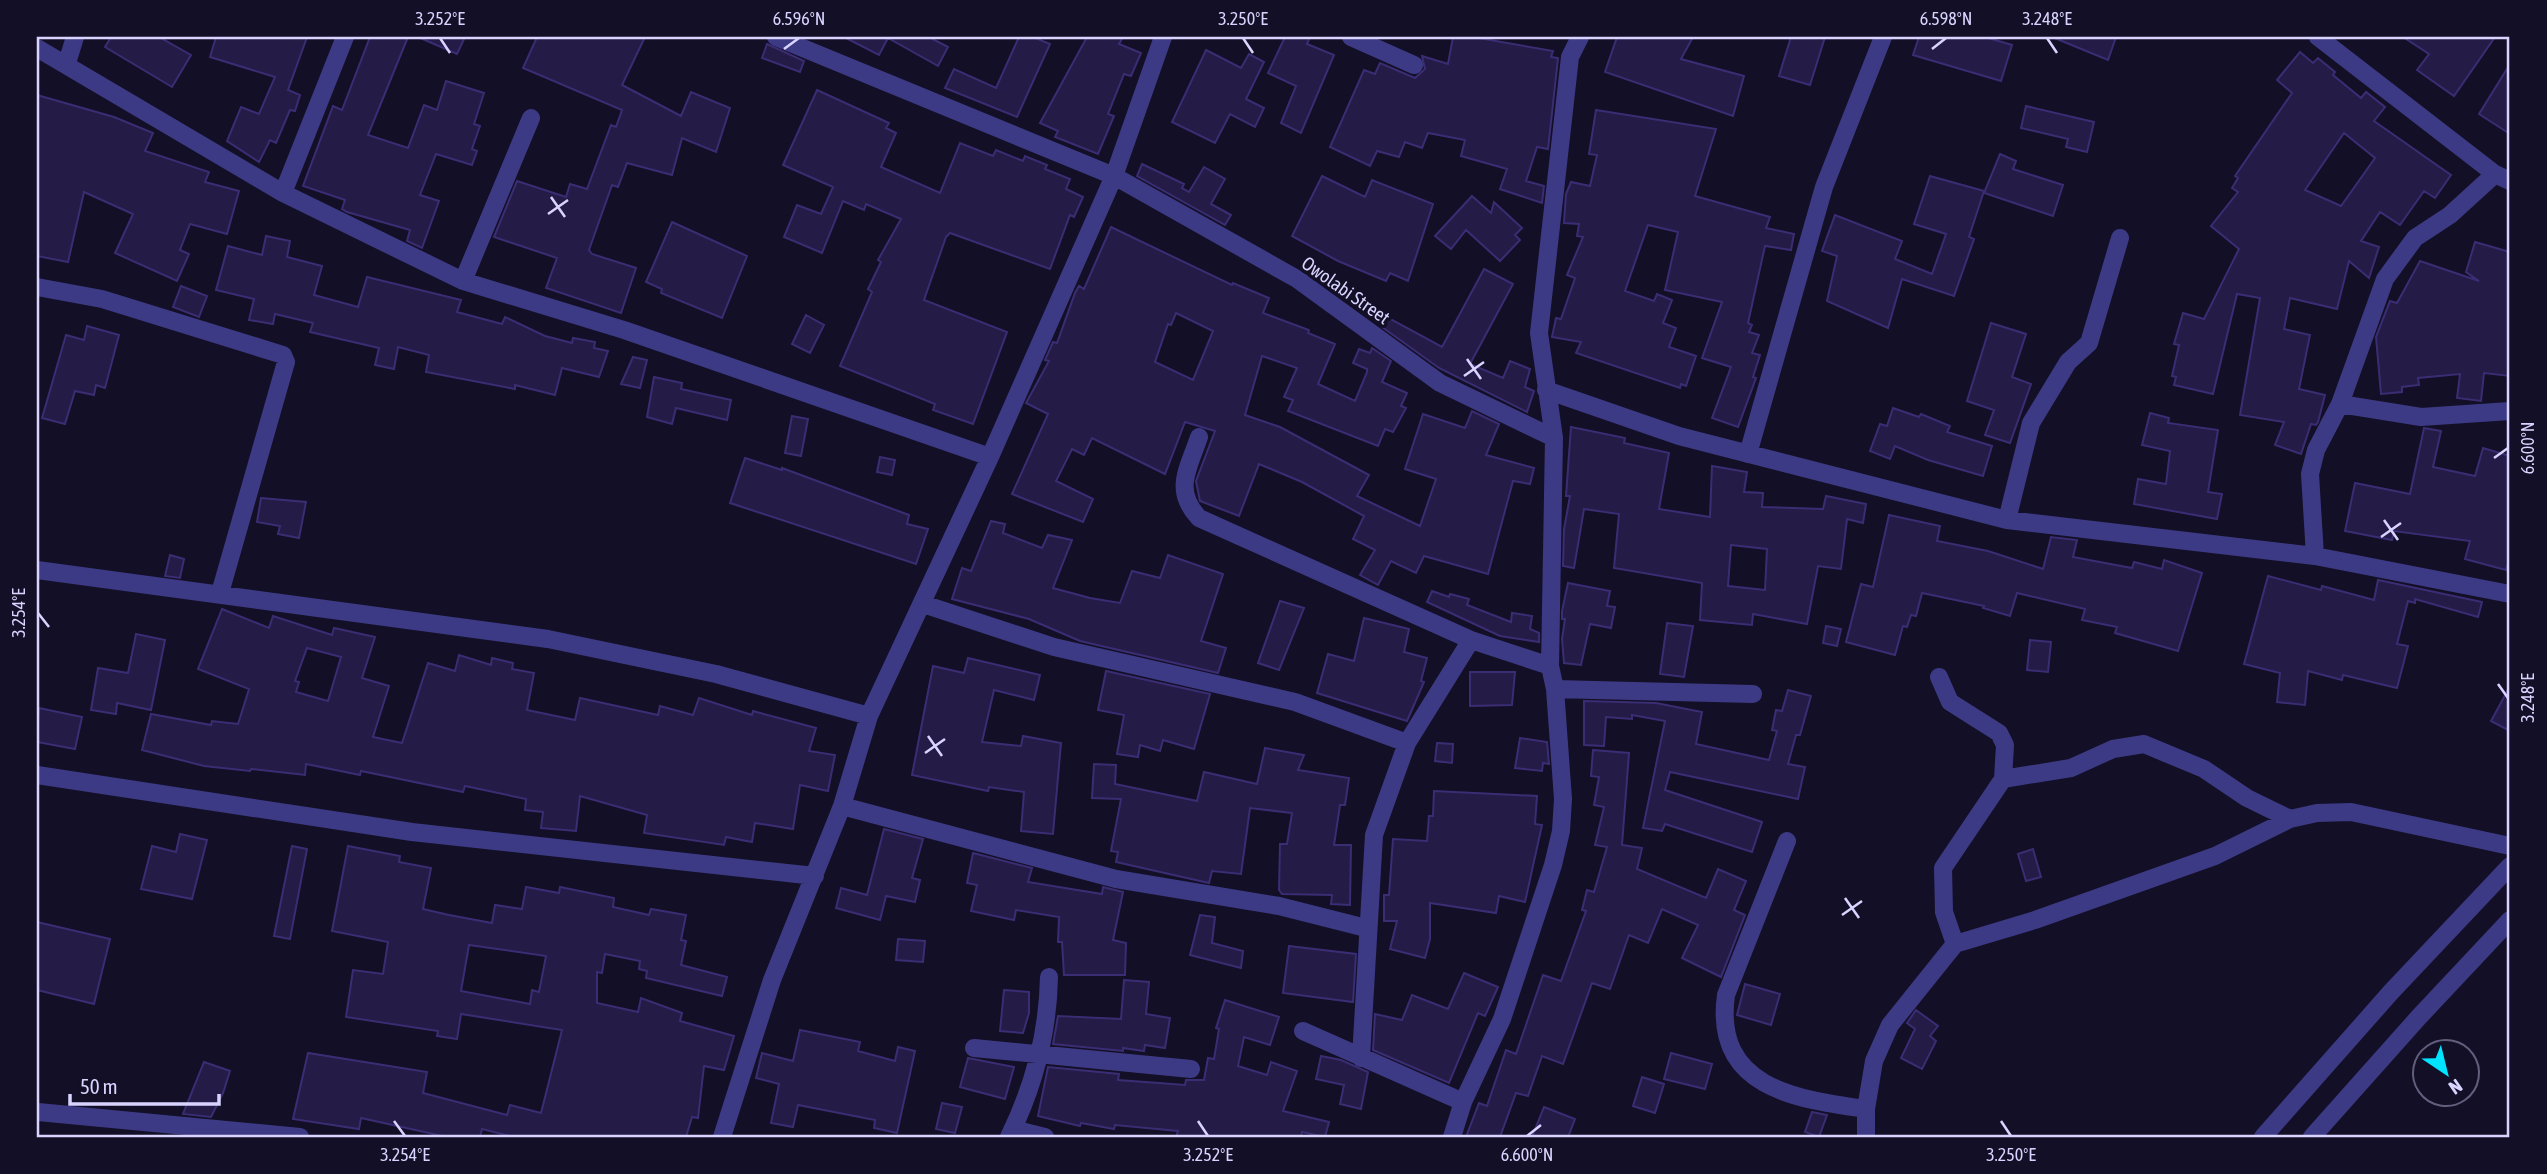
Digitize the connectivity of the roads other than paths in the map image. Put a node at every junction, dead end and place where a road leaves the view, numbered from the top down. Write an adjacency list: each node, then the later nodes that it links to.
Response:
1 (75, 37): 11 (street)
2 (345, 37): 16 (street)
3 (776, 37): 9 (street, Owolabi Street)
4 (1163, 37): 14 (street)
5 (1351, 37): 12 (street)
6 (1580, 37): 20 (street)
7 (1883, 37): 25 (street)
8 (2318, 37): 15 (street)
9 (806, 41): 14 (street, Owolabi Street)
10 (37, 48): 11 (street)
11 (67, 63): 16 (street)
12 (1414, 65)
13 (531, 118): 18 (street)
14 (1114, 176): 24 (street, Owolabi Street); 26 (street)
15 (2503, 178): 21 (street)
16 (283, 193): 18 (street)
17 (2120, 238): 27 (street)
18 (463, 281): 26 (street)
19 (37, 287): 30 (street)
20 (1546, 390): 24 (street); 25 (street)
21 (2340, 404): 22 (street); 28 (street)
22 (2510, 411)
23 (1199, 437): 33 (street)
24 (1554, 438): 34 (street)
25 (1748, 454): 27 (street)
26 (990, 457): 32 (street)
27 (2007, 520): 28 (street)
28 (2315, 556): 31 (street)
29 (37, 570): 30 (street)
30 (220, 593): 38 (street)
31 (2510, 594)
32 (923, 604): 38 (street); 39 (street)
33 (1471, 640): 34 (street); 39 (street)
34 (1550, 666): 36 (street)
35 (1939, 677): 41 (street)
36 (1555, 689): 37 (street); 57 (street)
37 (1753, 694)
38 (869, 716): 42 (street)
39 (1407, 743): 49 (street)
40 (37, 775): 47 (street)
41 (2003, 779): 43 (street); 50 (street)
42 (842, 806): 47 (street); 49 (street)
43 (2290, 819): 45 (street); 50 (street)
44 (1787, 841): 58 (street)
45 (2510, 845)
46 (2510, 866): 66 (street)
47 (815, 876): 62 (street)
48 (2510, 920): 67 (street)
49 (1366, 928): 55 (street)
50 (1955, 944): 58 (street)
51 (1049, 977): 54 (street)
52 (1303, 1031): 55 (street)
53 (974, 1048): 54 (street)
54 (1040, 1056): 56 (street); 60 (street)
55 (1361, 1058): 57 (street)
56 (1191, 1069)
57 (1463, 1102): 64 (street)
58 (1866, 1109): 65 (street)
59 (38, 1112): 61 (street)
60 (1011, 1133): 63 (street)
61 (300, 1137)
62 (722, 1137)
63 (1045, 1137)
64 (1452, 1137)
65 (1866, 1137)
66 (2263, 1137)
67 (2312, 1137)

